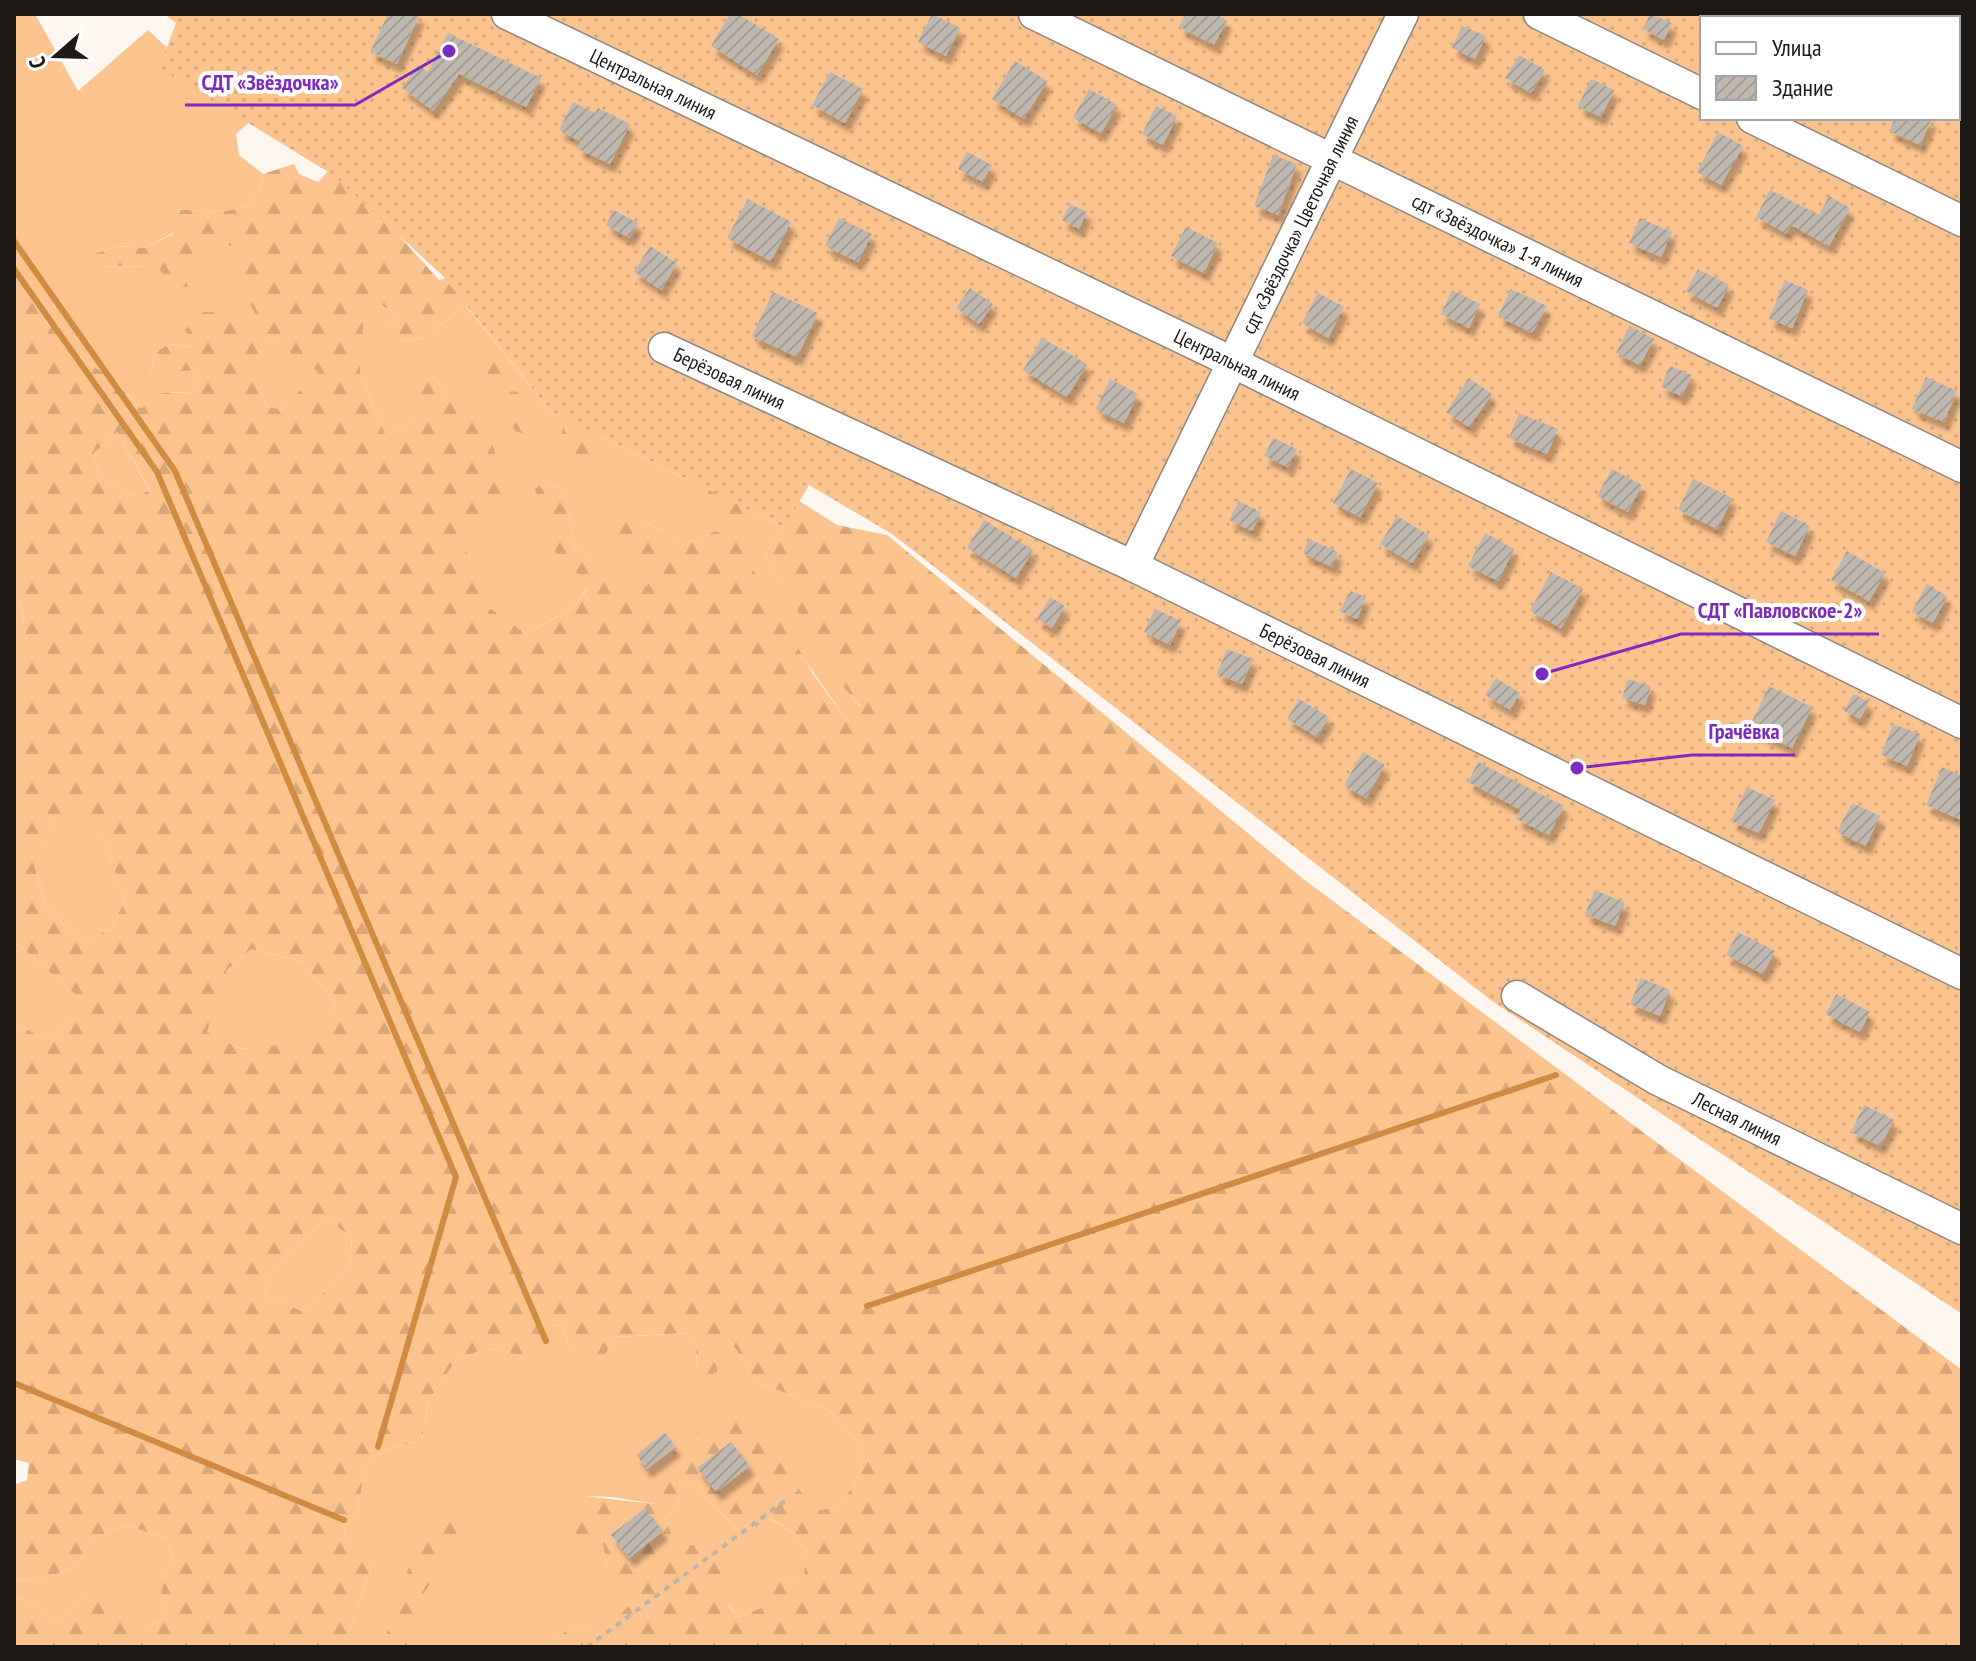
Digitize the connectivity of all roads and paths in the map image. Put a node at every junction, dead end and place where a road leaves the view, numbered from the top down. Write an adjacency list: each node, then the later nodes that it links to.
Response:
1 (507, 14): 10 (street, Центральная линия)
2 (1034, 14): 7 (street, сдт «Звёздочка» 1-я линия)
3 (1403, 14): 7 (street, сдт «Звёздочка» Цветочная линия)
4 (1539, 14): 5 (street)
5 (1700, 93)
6 (1756, 120): 8 (street)
7 (1332, 160): 10 (street, сдт «Звёздочка» Цветочная линия); 11 (street, сдт «Звёздочка» 1-я линия)
8 (1962, 221)
9 (664, 348): 12 (street, Берёзовая линия)
10 (1232, 362): 12 (street, сдт «Звёздочка» Цветочная линия); 13 (street, Центральная линия)
11 (1962, 467)
12 (1133, 566): 14 (street, Берёзовая линия)
13 (1962, 723)
14 (1962, 974)
15 (1517, 996): 16 (street, Лесная линия)
16 (1962, 1229)
17 (786, 1500): 18 (path)
18 (587, 1647)

